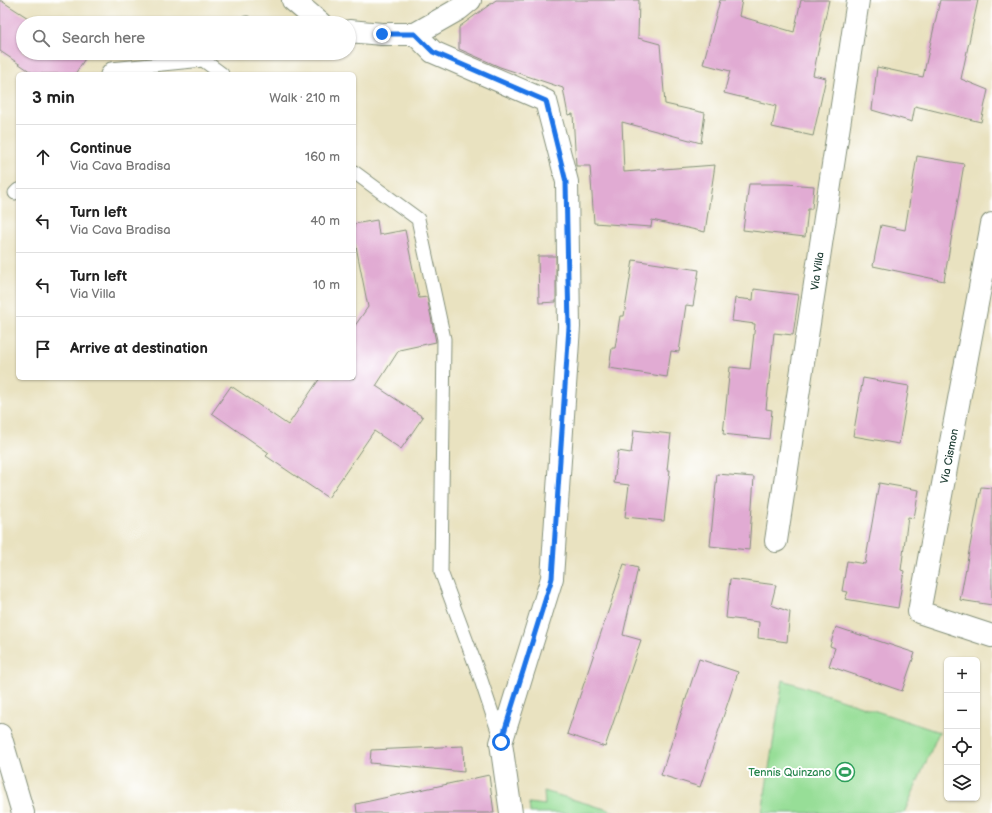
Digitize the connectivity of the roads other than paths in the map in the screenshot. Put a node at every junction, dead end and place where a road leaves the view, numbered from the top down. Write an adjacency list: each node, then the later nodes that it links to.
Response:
1 (293, 0): 4 (street)
2 (470, 0): 6 (street)
3 (858, 0): 13 (street, Via Villa)
4 (312, 16)
5 (356, 32): 6 (street)
6 (415, 34): 16 (street)
7 (177, 60): 9 (lane)
8 (210, 60): 10 (lane)
9 (109, 72)
10 (220, 72)
11 (356, 173): 16 (lane)
12 (992, 224): 14 (street, Via Cismon)
13 (776, 541)
14 (992, 636)
15 (0, 735): 17 (street)
16 (501, 742): 18 (street)
17 (23, 813)
18 (511, 813)

